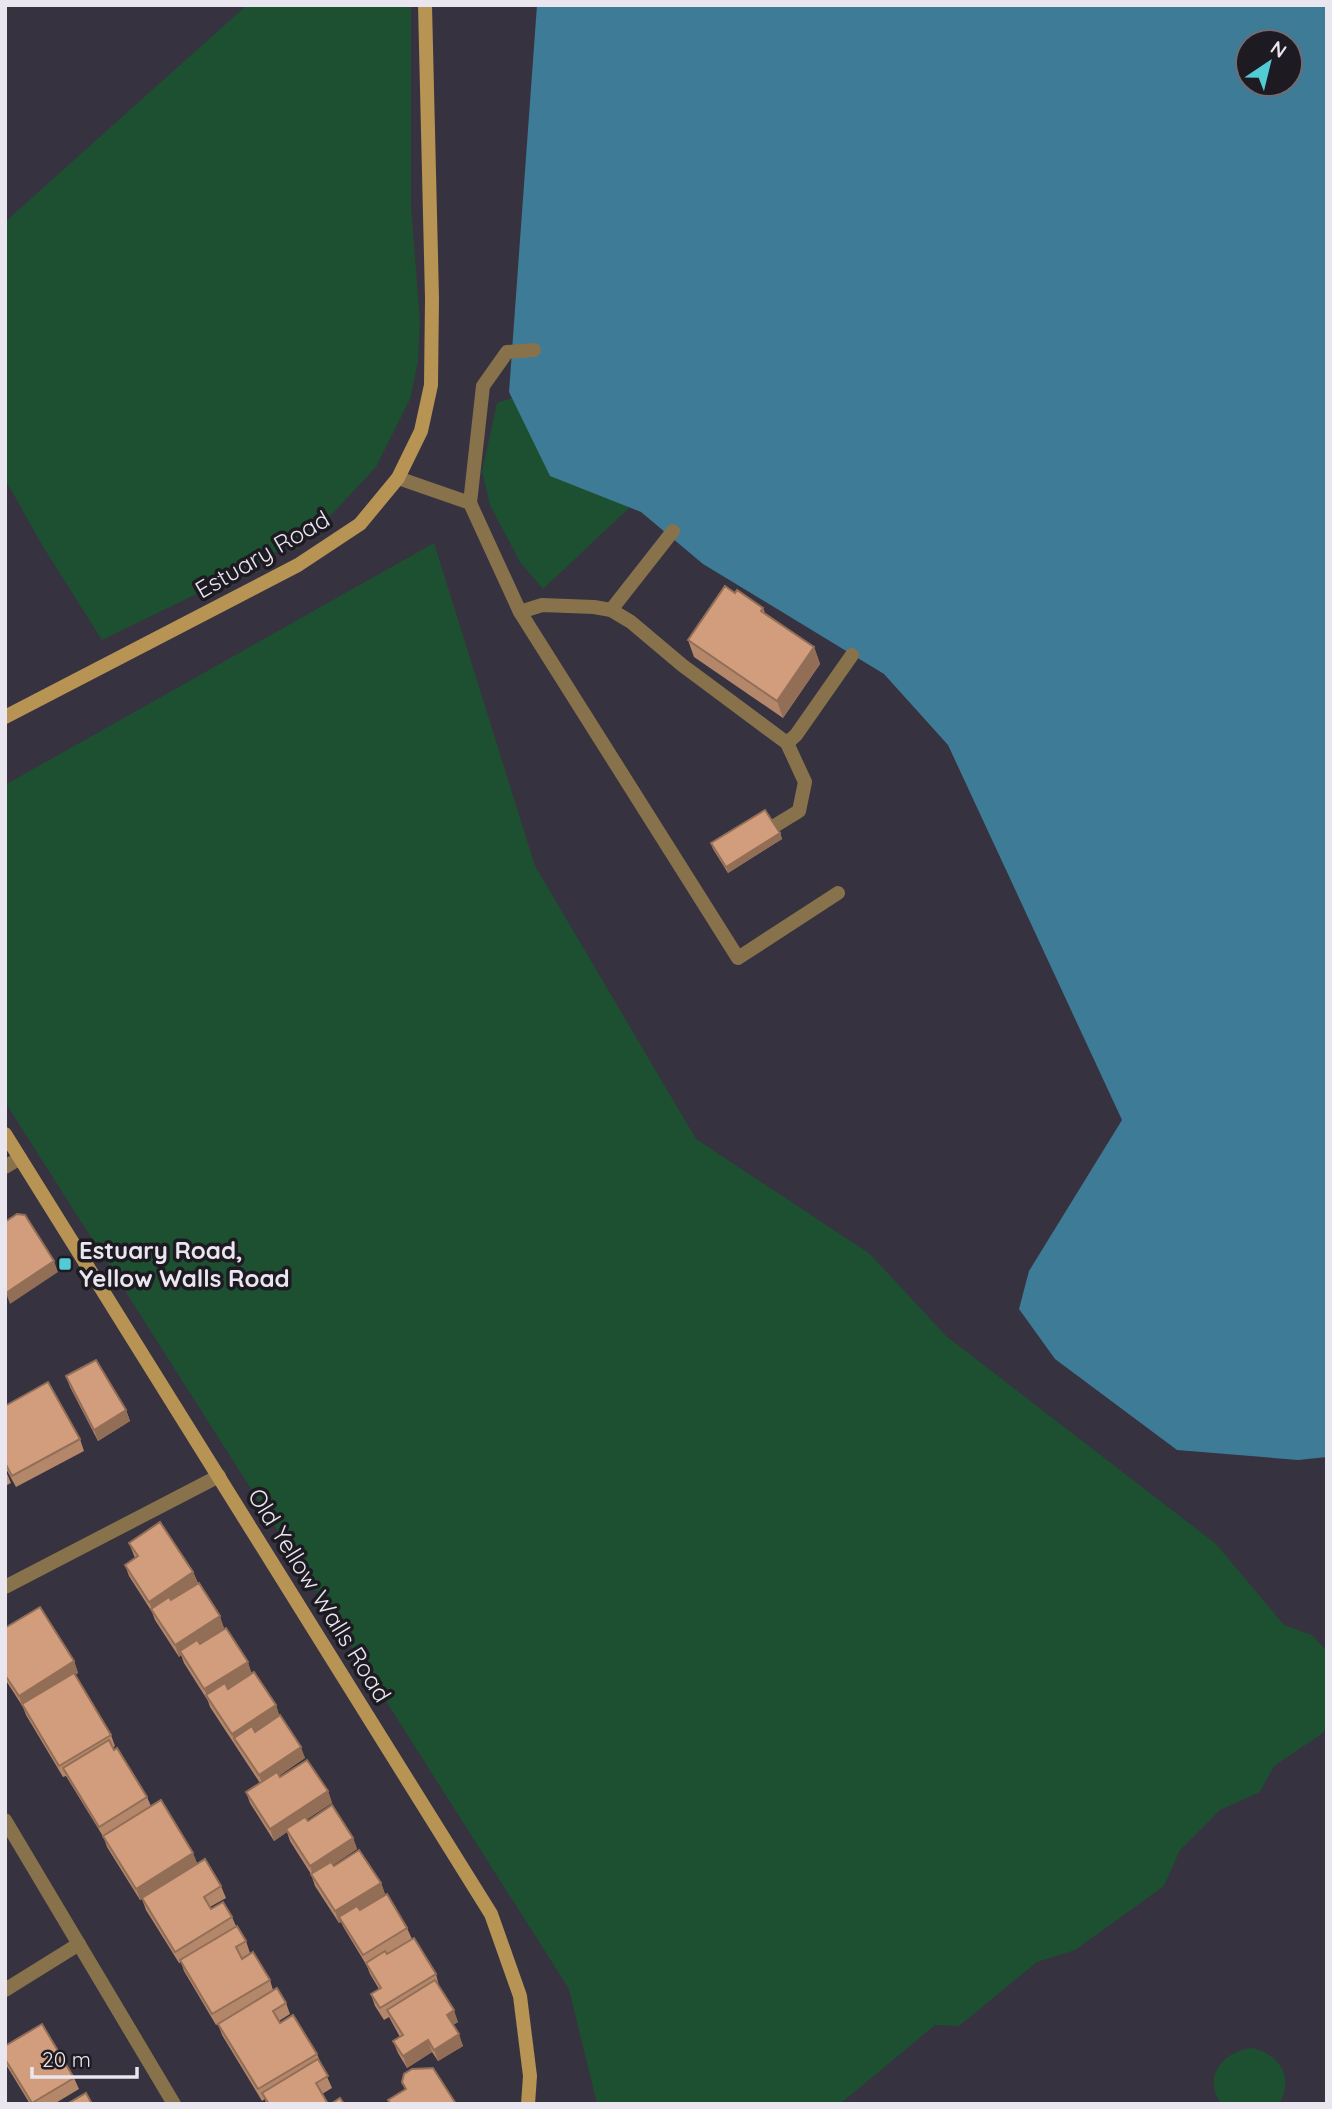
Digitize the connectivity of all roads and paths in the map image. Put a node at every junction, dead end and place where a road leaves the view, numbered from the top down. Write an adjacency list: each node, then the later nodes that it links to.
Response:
1 (425, 5): 3 (street, Estuary Road)
2 (534, 350): 4 (street)
3 (398, 478): 4 (street); 9 (street, Estuary Road)
4 (470, 503): 7 (street)
5 (673, 531): 6 (street)
6 (611, 610): 7 (street); 10 (street)
7 (520, 612): 12 (street)
8 (852, 655): 10 (street)
9 (5, 717)
10 (788, 743): 11 (street)
11 (776, 825)
12 (838, 893)
13 (5, 1134): 14 (street, Old Yellow Walls Road)
14 (20, 1158): 15 (street); 16 (street, Old Yellow Walls Road)
15 (5, 1167)
16 (219, 1476): 17 (street); 22 (street, Old Yellow Walls Road)
17 (5, 1587)
18 (5, 1820): 19 (street)
19 (79, 1944): 20 (street); 21 (street)
20 (5, 1990)
21 (174, 2104)
22 (528, 2104)

